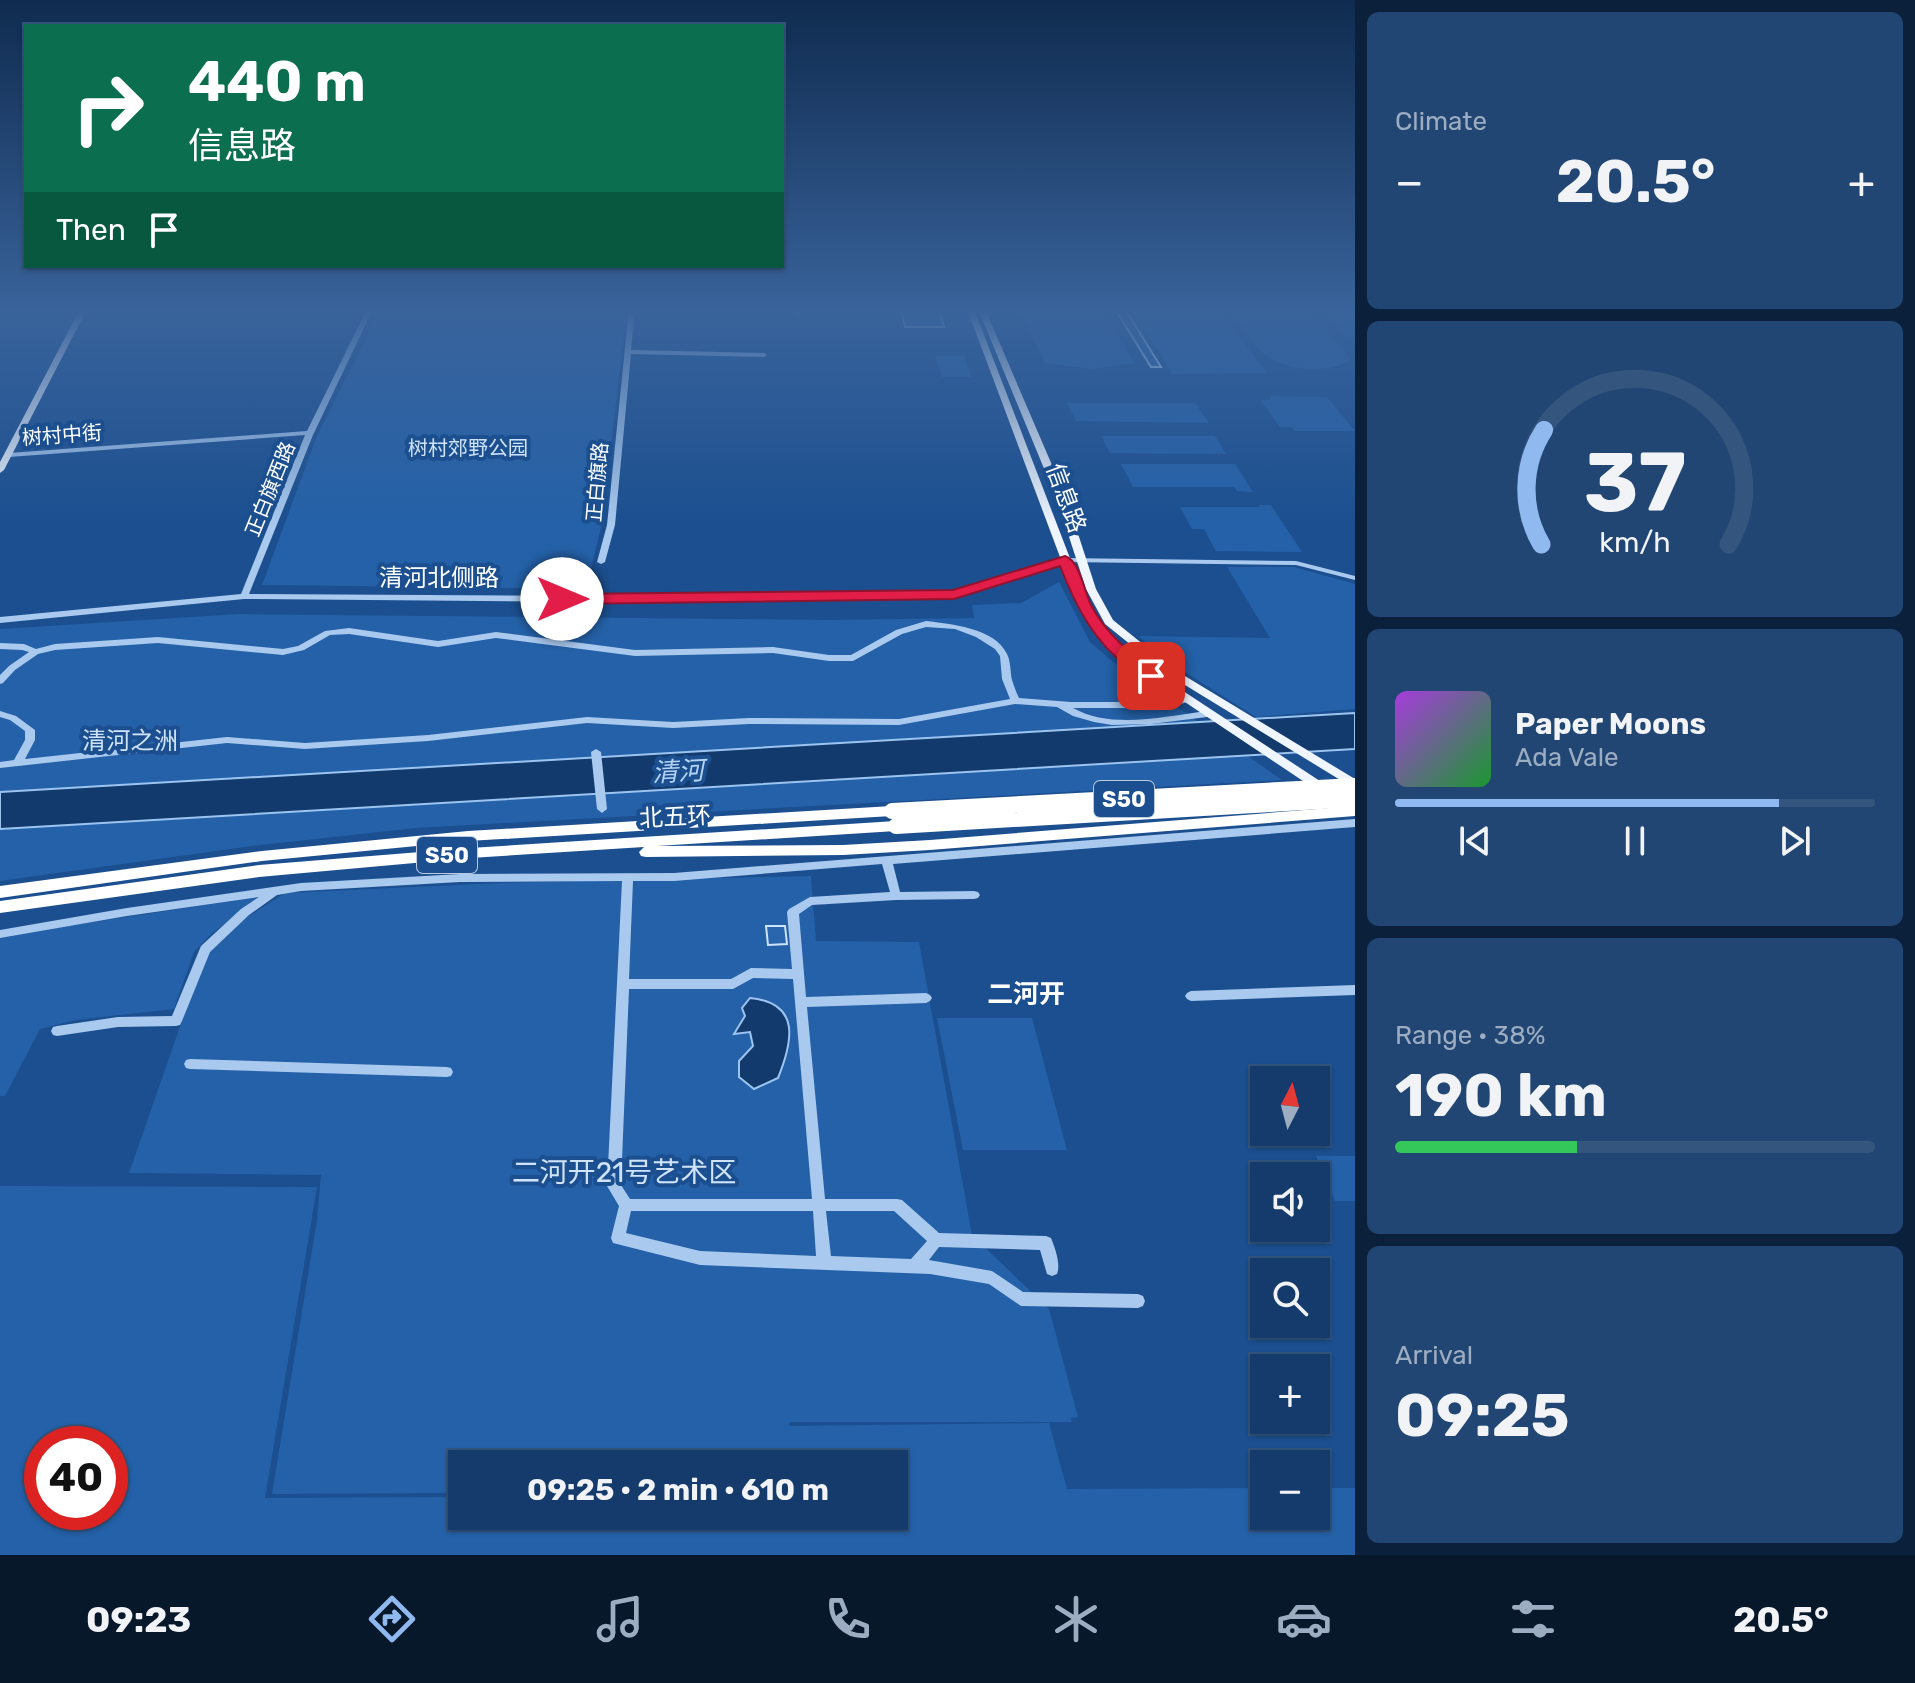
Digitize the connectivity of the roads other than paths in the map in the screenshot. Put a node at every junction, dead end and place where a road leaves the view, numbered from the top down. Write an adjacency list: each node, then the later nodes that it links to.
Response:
1 (40, 382): 8 (main road)
2 (44, 382): 8 (main road)
3 (335, 382): 7 (street, 正白旗西路)
4 (625, 382): 12 (street, 正白旗路)
5 (997, 382): 10 (main road, 信息路)
6 (1012, 382): 11 (main road, 信息路)
7 (310, 433): 8 (street, 树村中街); 14 (street, 正白旗西路)
8 (4, 455): 9 (main road)
9 (1, 468)
10 (1065, 560): 11 (street, 清河北侧路); 14 (street, 清河北侧路); 19 (main road, 信息路)
11 (1081, 560): 13 (street, 清河北侧路); 27 (main road, 信息路)
12 (601, 562)
13 (1355, 578)
14 (244, 596): 15 (street, 清河北侧路)
15 (0, 620)
16 (0, 646): 17 (street)
17 (35, 652): 18 (street); 20 (street)
18 (0, 681)
19 (1185, 700): 21 (street); 22 (main road, 信息路)
20 (1015, 701): 21 (street); 25 (street)
21 (1058, 704): 22 (street)
22 (1204, 712): 30 (main road, 信息路)
23 (0, 714): 25 (street)
24 (596, 752): 29 (street)
25 (17, 764): 26 (street)
26 (0, 765)
27 (1355, 786): 31 (highway, 北五环 / S50, bridge)
28 (1355, 799): 31 (highway, 北五环 / S50, bridge)
29 (602, 805)
30 (1355, 811): 33 (highway)
31 (894, 818): 33 (highway, 北五环 / S50); 37 (highway, 北五环 / S50)
32 (1355, 823): 34 (street)
33 (470, 853): 40 (highway, 北五环 / S50)
34 (887, 862): 35 (street); 39 (street)
35 (628, 878): 36 (street); 43 (street)
36 (277, 890): 41 (street); 48 (street)
37 (0, 892)
38 (974, 895): 39 (street)
39 (896, 896): 42 (street)
40 (0, 907)
41 (0, 934)
42 (798, 974): 43 (street); 47 (street)
43 (623, 984): 51 (street)
44 (1355, 990): 45 (street)
45 (1191, 996)
46 (926, 998): 47 (street)
47 (801, 1002): 52 (street)
48 (57, 1031)
49 (190, 1064): 50 (street)
50 (447, 1072)
51 (626, 1205): 52 (street); 54 (street)
52 (819, 1205): 53 (street); 54 (street)
53 (936, 1240): 55 (street); 56 (street)
54 (824, 1262): 55 (street)
55 (915, 1266): 57 (street)
56 (1052, 1269)
57 (1138, 1301)

